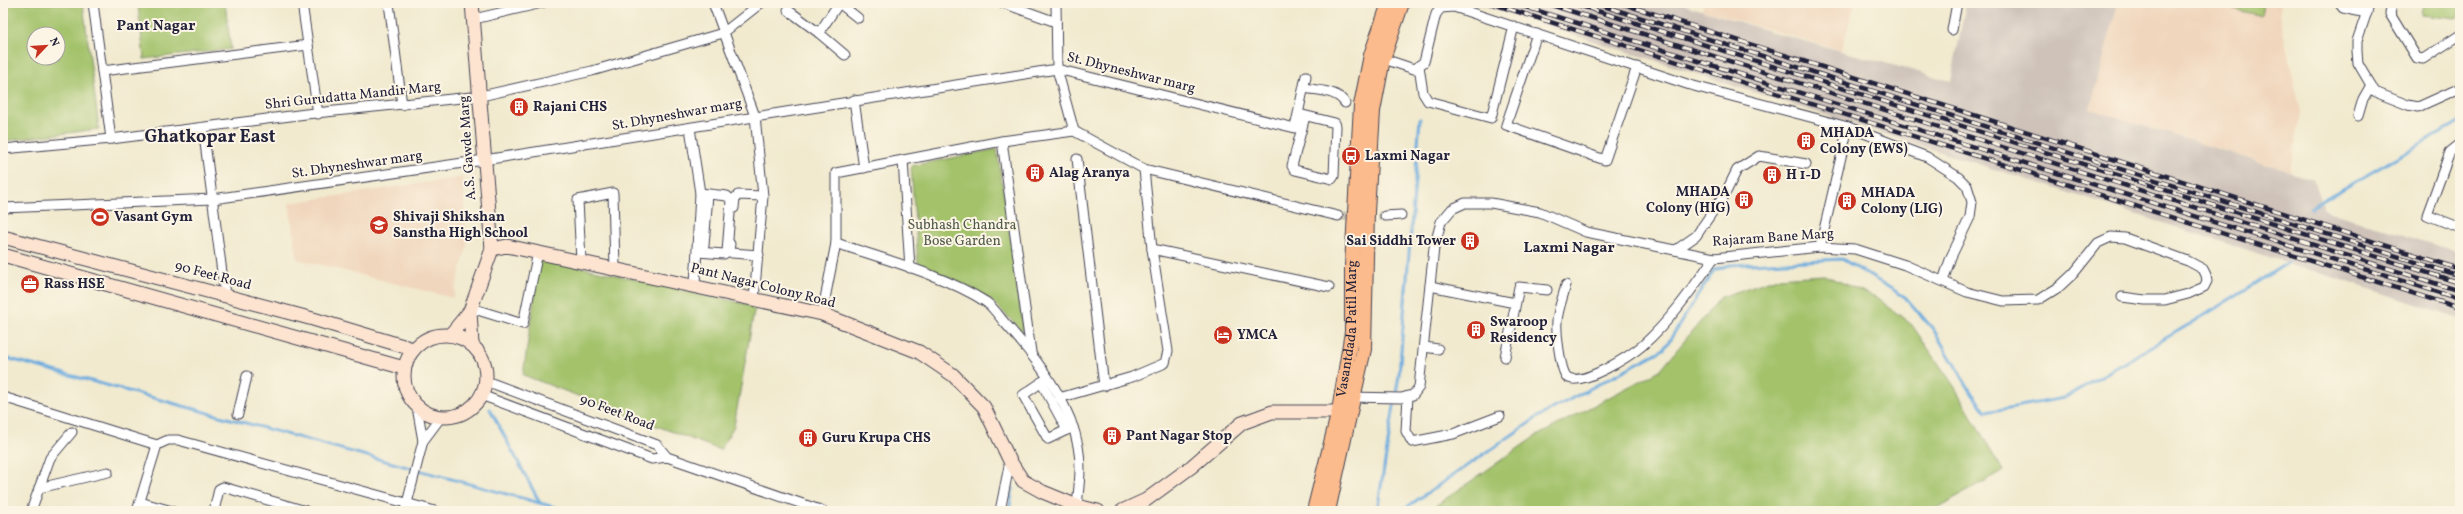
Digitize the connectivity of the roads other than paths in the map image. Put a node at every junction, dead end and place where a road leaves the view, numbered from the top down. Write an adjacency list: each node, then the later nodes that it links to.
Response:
1 (92, 3): 34 (street)
2 (302, 3): 28 (street)
3 (389, 3): 42 (street)
4 (472, 3): 20 (street, A.S. Gawde Marg)
5 (542, 3): 20 (street)
6 (713, 3): 24 (street)
7 (761, 3): 24 (street, Shri Gurudatta Mandir Marg)
8 (839, 3): 19 (street); 25 (street)
9 (1003, 3): 21 (street)
10 (1056, 3): 21 (street)
11 (1389, 3): 30 (main road, Vasantdada Patil Marg)
12 (1402, 3): 30 (main road, Vasantdada Patil Marg)
13 (1957, 3): 23 (street)
14 (2339, 3): 18 (street)
15 (2370, 3): 18 (street)
16 (2390, 4): 27 (street)
17 (788, 10): 25 (street)
18 (2367, 13): 36 (street)
19 (858, 18)
20 (474, 19): 39 (street, A.S. Gawde Marg)
21 (1056, 22): 33 (street)
22 (1514, 26): 26 (street); 31 (street); 31 (street)
23 (1952, 30)
24 (723, 33): 39 (street, Shri Gurudatta Mandir Marg); 45 (street)
25 (819, 33): 29 (street)
26 (1537, 34): 32 (street); 32 (street)
27 (2460, 35)
28 (308, 46): 34 (street); 43 (street)
29 (845, 55)
30 (1377, 57): 31 (street); 111 (main road, Vasantdada Patil Marg)
31 (1419, 66)
32 (1637, 67): 47 (street)
33 (1057, 69): 40 (street, St. Dhyneshwar marg); 50 (street, St. Dhyneshwar marg); 51 (street)
34 (102, 71): 52 (street)
35 (1306, 76): 37 (street)
36 (2371, 85): 38 (street); 46 (street)
37 (1305, 88): 41 (street); 44 (street)
38 (2460, 88)
39 (481, 96): 42 (street, Shri Gurudatta Mandir Marg); 57 (street, A.S. Gawde Marg)
40 (854, 100): 45 (street, St. Dhyneshwar marg); 60 (street)
41 (1345, 103)
42 (402, 105): 43 (street, Shri Gurudatta Mandir Marg)
43 (318, 114): 48 (street, Shri Gurudatta Mandir Marg)
44 (1302, 115): 50 (street); 50 (street)
45 (755, 116): 49 (street, St. Dhyneshwar marg); 63 (street)
46 (2358, 116)
47 (1848, 127): 72 (street); 84 (street)
48 (203, 128): 52 (street, Shri Gurudatta Mandir Marg); 64 (street)
49 (690, 128): 57 (street, St. Dhyneshwar marg); 62 (street)
50 (1298, 129)
51 (1074, 131): 53 (street); 61 (street)
52 (111, 139): 55 (street, Shri Gurudatta Mandir Marg)
53 (1002, 141): 58 (street); 101 (street)
54 (2460, 144): 69 (street)
55 (3, 149)
56 (1077, 159): 107 (street)
57 (484, 160): 64 (street, St. Dhyneshwar marg); 73 (street, A.S. Gawde Marg)
58 (903, 160): 60 (street); 83 (street)
59 (1806, 164): 75 (street)
60 (864, 168): 71 (street)
61 (1144, 169): 66 (street); 74 (street)
62 (704, 194): 77 (street); 77 (street)
63 (761, 196): 78 (street); 78 (street)
64 (213, 200): 65 (street, St. Dhyneshwar marg); 90 (street)
65 (3, 208)
66 (1334, 214)
67 (1401, 215): 68 (street)
68 (1385, 216)
69 (2460, 228)
70 (3, 236): 90 (street, 90 Feet Road)
71 (836, 243): 83 (street); 95 (street)
72 (1820, 247): 80 (street, Rajaram Bane Marg); 84 (street, Rajaram Bane Marg)
73 (492, 249): 76 (street, Pant Nagar Colony Road); 94 (street, A.S. Gawde Marg)
74 (1152, 249): 88 (street); 107 (street)
75 (1676, 250): 80 (street, Rajaram Bane Marg); 87 (street, Rajaram Bane Marg)
76 (538, 252): 81 (street, Pant Nagar Colony Road); 94 (street)
77 (701, 252): 85 (street)
78 (756, 254): 92 (street)
79 (3, 255): 103 (street)
80 (1714, 258): 86 (street)
81 (581, 261): 82 (street, Pant Nagar Colony Road); 82 (street)
82 (615, 268): 85 (street, Pant Nagar Colony Road)
83 (910, 268): 101 (street)
84 (1943, 281): 91 (street, Rajaram Bane Marg)
85 (695, 285): 92 (street, Pant Nagar Colony Road)
86 (1566, 285)
87 (1430, 286): 93 (street); 98 (street, Rajaram Bane Marg)
88 (1329, 287)
89 (1547, 290): 93 (street)
90 (225, 296): 99 (street, 90 Feet Road)
91 (2122, 297)
92 (754, 299): 95 (street, Pant Nagar Colony Road)
93 (1515, 303): 102 (street)
94 (471, 309): 96 (street, A.S. Gawde Marg); 97 (street, A.S. Gawde Marg)
95 (822, 314): 123 (street, Pant Nagar Colony Road)
96 (451, 334): 97 (street); 99 (street)
97 (472, 345): 106 (street)
98 (1424, 347): 100 (street); 109 (street, Rajaram Bane Marg)
99 (413, 349): 103 (street)
100 (1438, 349)
101 (1031, 352): 105 (street)
102 (1505, 357)
103 (404, 368): 113 (street)
104 (247, 376): 115 (street)
105 (1044, 380): 112 (street); 118 (street); 118 (street)
106 (486, 381): 108 (street); 122 (street, 90 Feet Road)
107 (1104, 386): 112 (street)
108 (481, 395): 117 (street); 122 (street)
109 (1408, 396): 111 (street); 116 (street)
110 (3, 397): 121 (street)
111 (1347, 397): 114 (main road, Vasantdada Patil Marg)
112 (1059, 398): 118 (street)
113 (417, 407): 117 (street); 120 (street)
114 (1344, 412): 138 (street); 139 (main road, Vasantdada Patil Marg); 140 (main road, Vasantdada Patil Marg)
115 (238, 414)
116 (1500, 416)
117 (441, 417): 120 (street)
118 (1070, 428): 127 (street)
119 (72, 432): 125 (street)
120 (423, 441): 128 (street)
121 (157, 445): 126 (street); 128 (street)
122 (667, 457): 135 (street, 90 Feet Road)
123 (1010, 461): 127 (street, Pant Nagar Colony Road); 136 (street)
124 (108, 472): 125 (street)
125 (39, 488): 129 (street)
126 (140, 502): 130 (street); 131 (street)
127 (1077, 506): 137 (street, Pant Nagar Colony Road)
128 (406, 507): 134 (street)
129 (31, 511)
130 (136, 511)
131 (172, 511)
132 (214, 511): 133 (street)
133 (306, 511)
134 (435, 511)
135 (823, 511)
136 (1000, 511)
137 (1098, 511)
138 (1122, 511)
139 (1314, 511)
140 (1328, 511)

